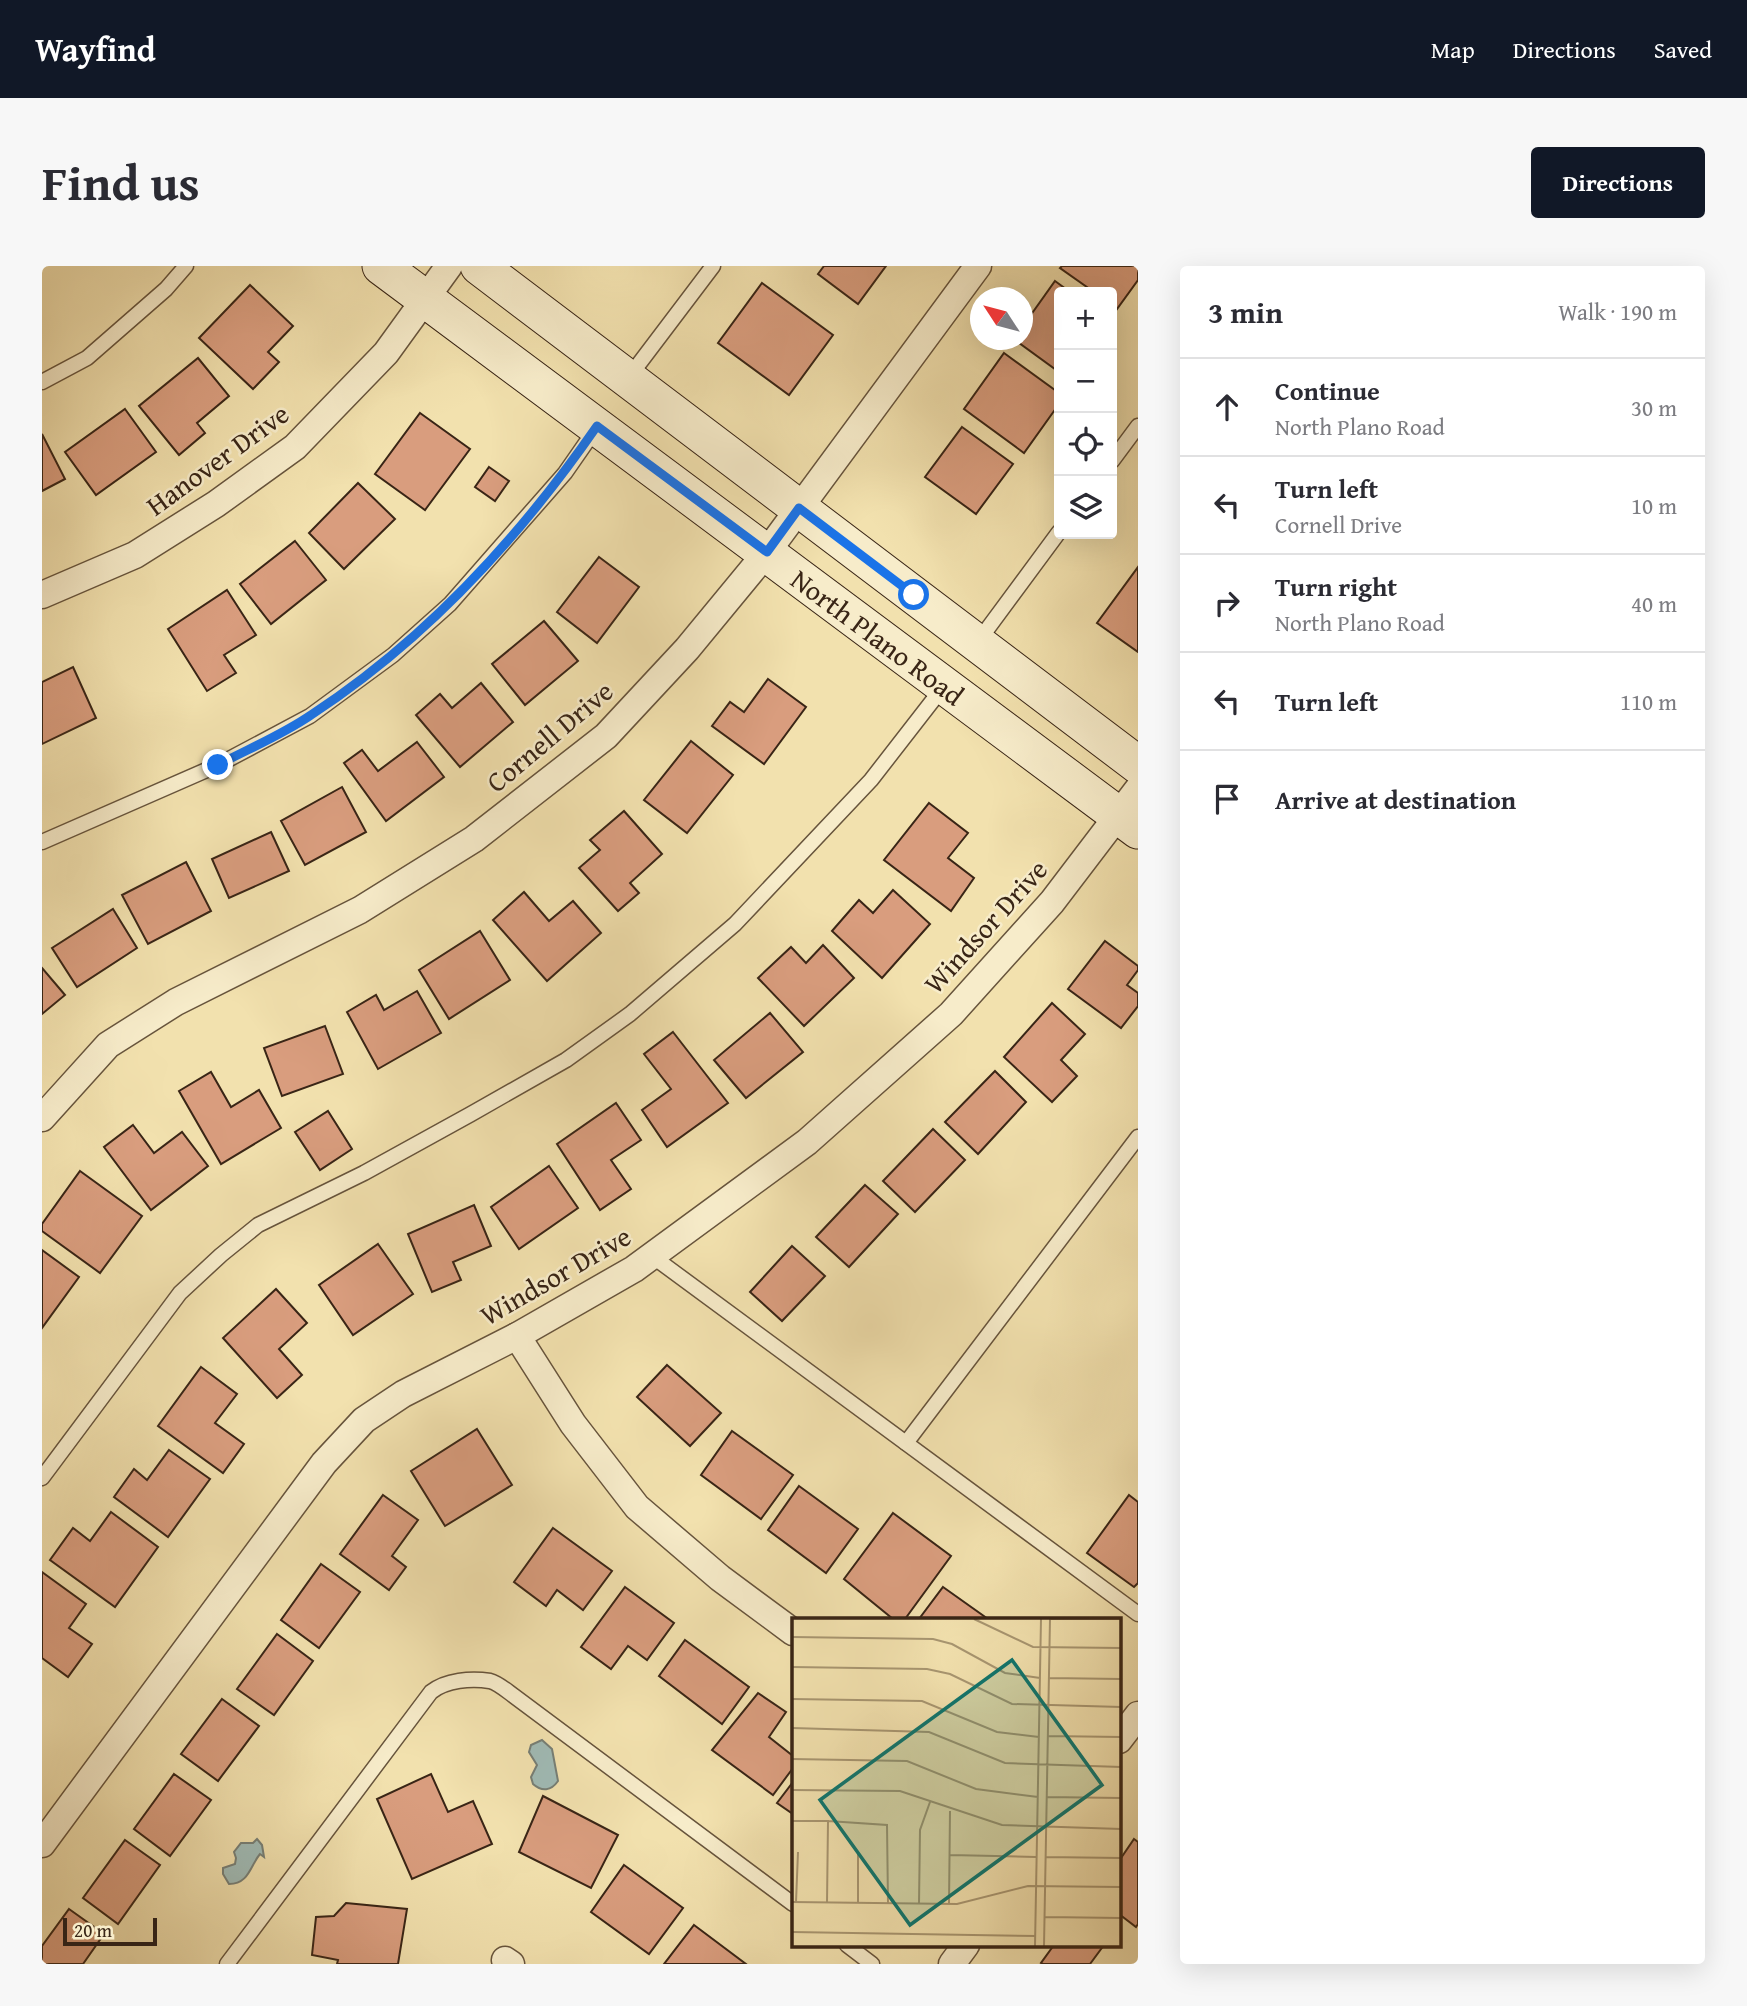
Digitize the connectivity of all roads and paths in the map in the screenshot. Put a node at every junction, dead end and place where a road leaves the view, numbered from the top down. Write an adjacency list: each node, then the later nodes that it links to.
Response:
1 (186, 266): 9 (lane)
2 (381, 266): 7 (main road, North Plano Road)
3 (449, 266): 7 (street, Hanover Drive)
4 (479, 266): 8 (main road, North Plano Road)
5 (713, 266): 8 (lane)
6 (978, 266): 13 (street, Cornell Drive)
7 (426, 300): 11 (main road, North Plano Road); 16 (street, Hanover Drive)
8 (628, 379): 13 (main road, North Plano Road)
9 (42, 382)
10 (1138, 425): 12 (lane)
11 (597, 426): 15 (main road, North Plano Road); 21 (lane)
12 (1117, 454)
13 (799, 508): 15 (street, Cornell Drive); 17 (main road, North Plano Road)
14 (1054, 539): 17 (lane)
15 (767, 552): 18 (main road, North Plano Road); 22 (street, Cornell Drive)
16 (42, 595)
17 (976, 643): 19 (main road, North Plano Road)
18 (945, 685): 20 (main road, North Plano Road); 27 (lane)
19 (1138, 765)
20 (1131, 812): 24 (street, Windsor Drive)
21 (42, 842)
22 (42, 1118)
23 (1138, 1138): 26 (lane)
24 (652, 1256): 25 (street, Windsor Drive); 26 (lane)
25 (517, 1336): 29 (street); 32 (street, Windsor Drive)
26 (906, 1443): 28 (lane)
27 (42, 1478)
28 (1138, 1614)
29 (792, 1631)
30 (1138, 1715): 31 (street)
31 (1120, 1739)
32 (42, 1844)
33 (792, 1903): 36 (lane)
34 (848, 1946): 37 (lane)
35 (965, 1946): 38 (street)
36 (228, 1964)
37 (872, 1964)
38 (952, 1964)

